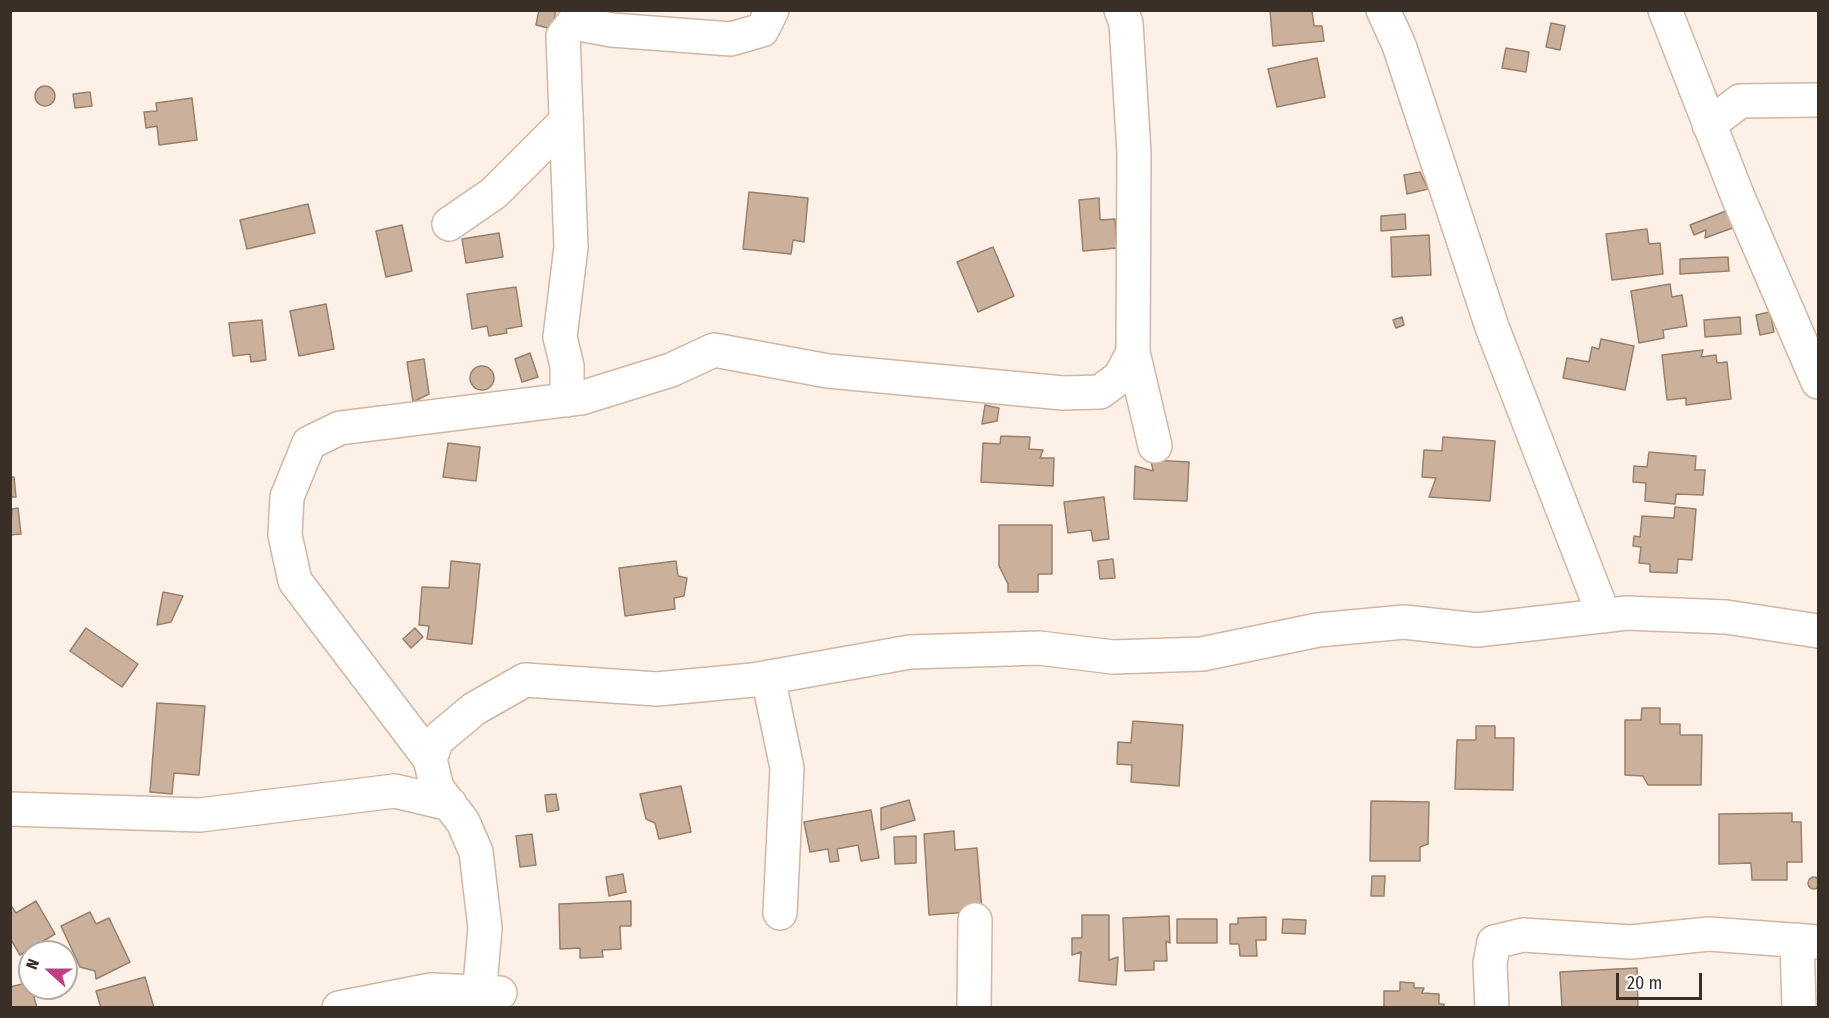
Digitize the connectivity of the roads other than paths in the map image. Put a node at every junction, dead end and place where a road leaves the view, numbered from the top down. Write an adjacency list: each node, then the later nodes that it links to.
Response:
1 (771, 10): 6 (street)
2 (1121, 10): 9 (street)
3 (1383, 10): 13 (street)
4 (1665, 10): 7 (street)
5 (1818, 99): 7 (street)
6 (564, 123): 8 (street); 11 (street)
7 (1709, 125): 10 (street)
8 (449, 224)
9 (1132, 352): 11 (street); 12 (street)
10 (1818, 382)
11 (567, 400): 16 (street)
12 (1155, 446)
13 (1604, 616): 14 (street); 15 (street)
14 (1818, 630)
15 (768, 677): 16 (street); 19 (street)
16 (430, 759): 17 (street)
17 (450, 804): 18 (street); 22 (street)
18 (10, 809)
19 (780, 913)
20 (975, 920): 24 (street)
21 (1808, 941): 25 (street); 26 (street)
22 (486, 997): 23 (street)
23 (339, 1008)
24 (974, 1008)
25 (1492, 1008)
26 (1799, 1008)

